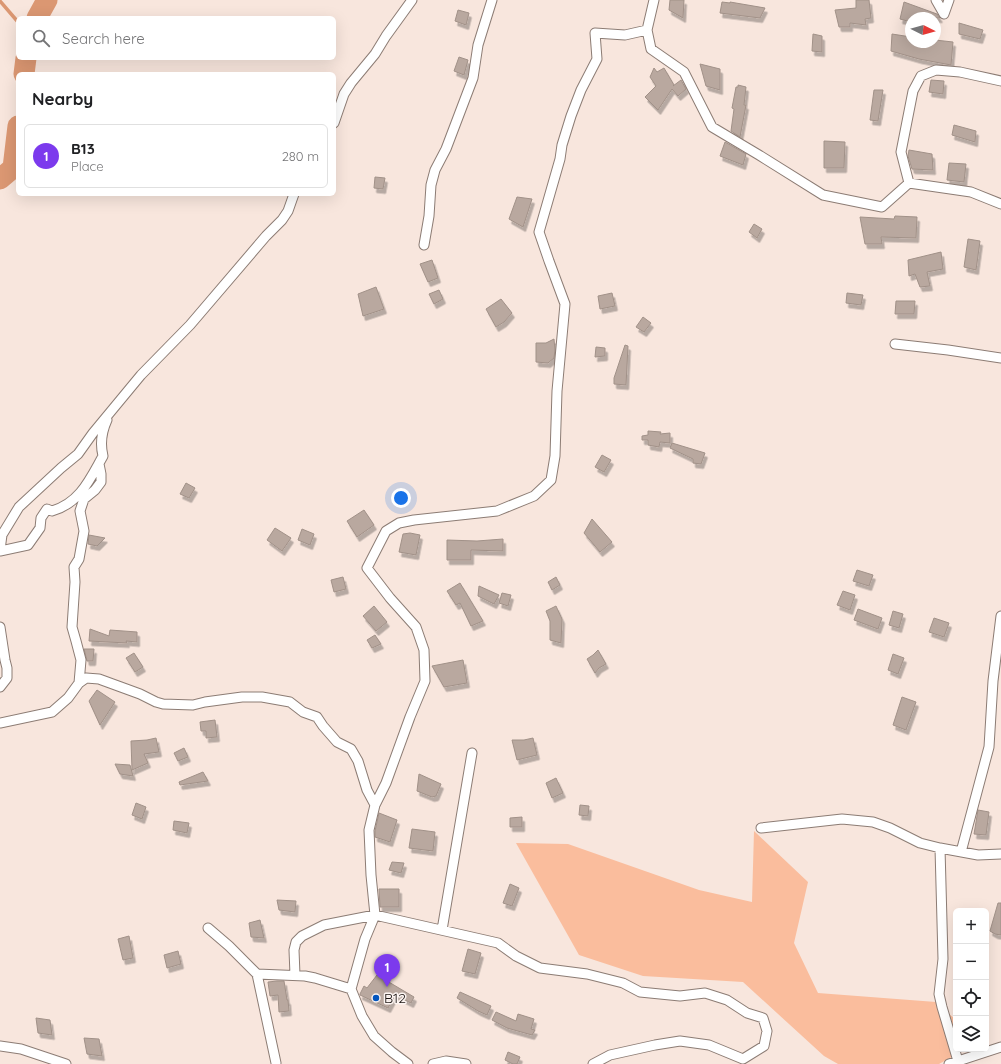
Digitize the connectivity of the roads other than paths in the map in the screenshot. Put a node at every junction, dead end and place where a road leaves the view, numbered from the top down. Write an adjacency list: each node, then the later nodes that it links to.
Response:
1 (412, 0): 8 (street)
2 (492, 0): 12 (street)
3 (654, 0): 6 (street)
4 (936, 0): 5 (street)
5 (949, 0)
6 (648, 30): 9 (street); 26 (street)
7 (1001, 81): 9 (street)
8 (336, 117)
9 (909, 184): 11 (street)
10 (293, 196): 15 (street)
11 (1001, 204)
12 (424, 246)
13 (895, 344): 14 (street)
14 (1001, 358)
15 (109, 415): 16 (street); 17 (street)
16 (99, 464): 17 (street); 20 (street)
17 (0, 551)
18 (1001, 616): 22 (street)
19 (0, 627): 21 (street)
20 (79, 683): 24 (street); 26 (street)
21 (0, 687)
22 (992, 707): 23 (street); 29 (street)
23 (1001, 709)
24 (0, 723)
25 (472, 753): 33 (street)
26 (375, 805): 31 (street)
27 (761, 828): 28 (street)
28 (940, 848): 29 (street); 40 (street)
29 (961, 852): 30 (street)
30 (1001, 854)
31 (375, 915): 33 (street); 35 (street); 36 (street)
32 (208, 928): 34 (street)
33 (442, 930): 45 (street)
34 (257, 974): 35 (street); 39 (street)
35 (295, 975): 36 (street)
36 (351, 989): 42 (street)
37 (0, 1046): 41 (street)
38 (1001, 1048): 40 (street)
39 (276, 1063)
40 (954, 1063)
41 (66, 1064)
42 (408, 1064)
43 (433, 1064): 44 (street)
44 (466, 1064)
45 (593, 1064)

